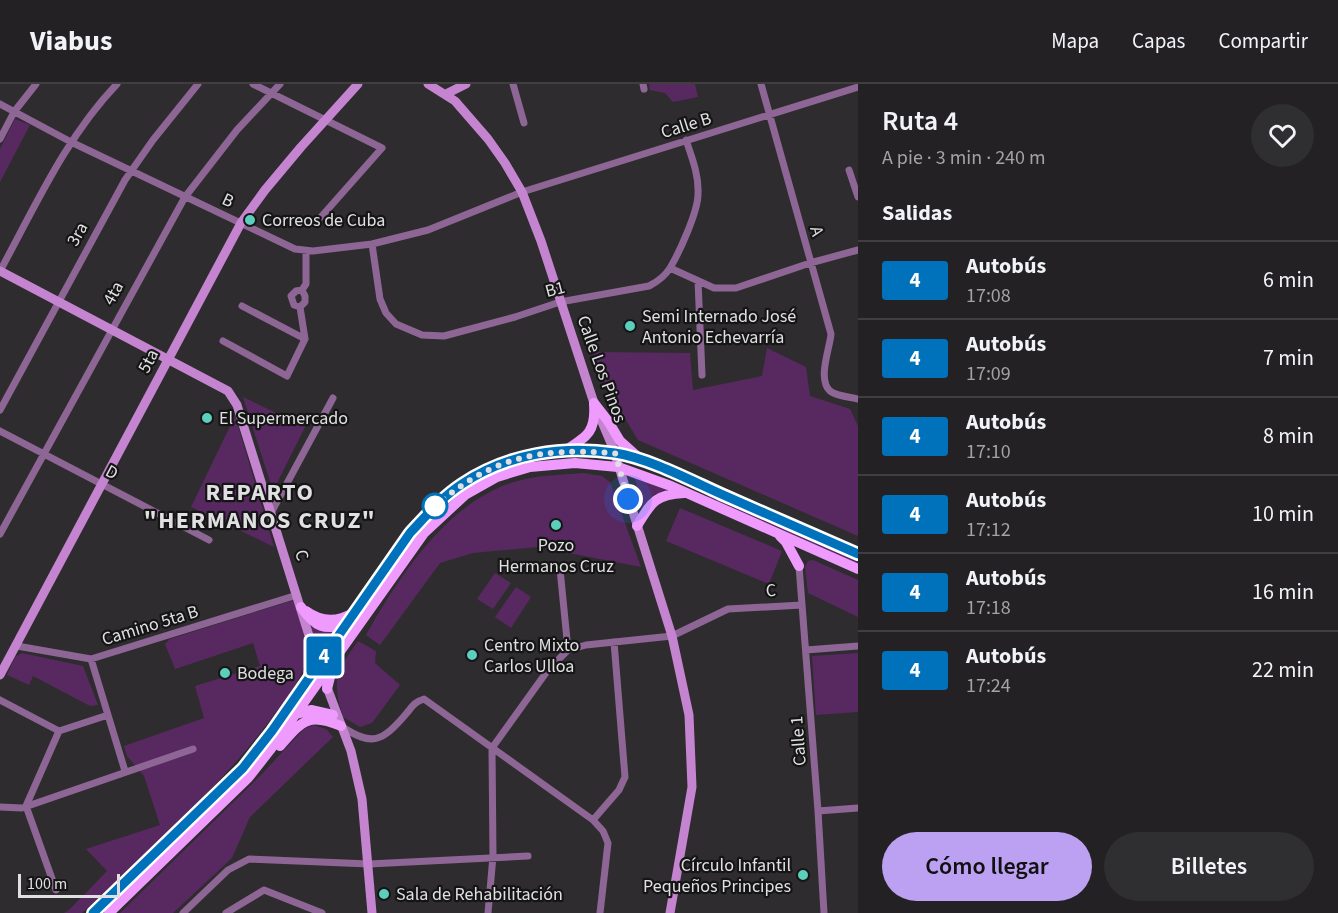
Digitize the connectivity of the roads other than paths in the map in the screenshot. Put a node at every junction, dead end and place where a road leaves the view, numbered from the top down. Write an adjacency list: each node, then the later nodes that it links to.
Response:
1 (36, 84): 15 (street)
2 (117, 84): 21 (street)
3 (198, 84): 23 (street, 3ra)
4 (253, 84): 12 (street)
5 (280, 84): 12 (street, 4ta)
6 (358, 84): 17 (street, 5ta)
7 (428, 84): 13 (street, Calle Los Pinos)
8 (466, 84): 13 (street)
9 (513, 84): 18 (street)
10 (761, 84): 16 (street, A)
11 (858, 87): 16 (street, Calle B)
12 (271, 93): 17 (street); 25 (street, 4ta)
13 (446, 94): 24 (street, Calle Los Pinos)
14 (0, 104): 15 (street, B)
15 (14, 112): 19 (street); 21 (street, B)
16 (768, 115): 20 (street, Calle B); 32 (street, A)
17 (326, 120): 27 (street); 28 (street, 5ta)
18 (525, 123)
19 (0, 139)
20 (686, 140): 24 (street, Calle B); 33 (street, B1)
21 (71, 142): 23 (street, B); 34 (street)
22 (849, 170): 26 (street)
23 (131, 171): 25 (street, B); 37 (street, 3ra)
24 (522, 192): 29 (street, B); 38 (street, Calle Los Pinos)
25 (185, 196): 28 (street, B); 41 (street, 4ta)
26 (858, 197)
27 (321, 217)
28 (241, 223): 31 (street, B); 44 (street, 5ta)
29 (372, 244): 31 (street, B); 38 (street, B1)
30 (858, 250): 32 (street)
31 (306, 251): 36 (street)
32 (810, 263): 35 (street); 47 (street, A)
33 (670, 268): 35 (street); 38 (street, B1)
34 (0, 271): 37 (street, C)
35 (698, 281): 45 (street)
36 (302, 290): 40 (street); 40 (street)
37 (57, 301): 41 (street, C); 49 (street, 3ra)
38 (560, 302): 48 (street, Calle Los Pinos)
39 (242, 306): 42 (street)
40 (300, 307): 42 (street)
41 (111, 329): 44 (street, C); 53 (street, 4ta)
42 (305, 339): 43 (street)
43 (223, 341)
44 (168, 359): 56 (street, 5ta); 58 (street, C)
45 (702, 375)
46 (333, 398): 58 (street)
47 (858, 399)
48 (594, 404): 51 (main road); 52 (street, Calle Los Pinos); 54 (main road)
49 (0, 410)
50 (0, 431): 53 (street, D)
51 (564, 452): 52 (main road); 71 (main road)
52 (615, 453): 54 (main road); 55 (street, Calle Los Pinos)
53 (45, 454): 56 (street, D); 61 (street, 4ta)
54 (644, 462): 63 (main road)
55 (618, 467): 57 (main road); 59 (street, Calle Los Pinos); 72 (main road)
56 (101, 483): 62 (street, D); 81 (street, 5ta)
57 (687, 493): 59 (main road); 60 (main road)
58 (271, 513): 68 (street, C)
59 (637, 526): 74 (street, Calle Los Pinos)
60 (776, 532): 64 (main road); 65 (main road)
61 (0, 534)
62 (209, 540)
63 (858, 554)
64 (830, 556): 65 (main road); 67 (main road)
65 (799, 566): 69 (street, Calle 1)
66 (560, 569): 78 (street)
67 (858, 569)
68 (297, 595): 70 (street, C); 82 (street, Camino 5ta B)
69 (802, 605): 74 (street, C); 79 (street, Calle 1)
70 (301, 607): 71 (main road); 73 (main road); 80 (street, C)
71 (353, 613): 73 (main road)
72 (358, 624): 73 (main road); 76 (main road)
73 (345, 626): 83 (main road)
74 (672, 636): 75 (street, C); 115 (street, Calle Los Pinos)
75 (614, 642): 78 (street, C); 102 (street)
76 (344, 645): 85 (main road); 87 (main road)
77 (858, 646): 79 (street)
78 (568, 650): 94 (street)
79 (806, 650): 101 (street, Calle 1)
80 (314, 651): 83 (street, C); 86 (main road)
81 (12, 652): 82 (street, Camino 5ta B); 84 (street, 5ta)
82 (91, 659): 90 (street)
83 (319, 664): 85 (street, C); 86 (main road)
84 (0, 675)
85 (322, 676): 87 (street, C); 89 (main road)
86 (305, 684): 91 (main road)
87 (327, 689): 92 (street, C)
88 (0, 700): 93 (street)
89 (295, 714): 91 (main road); 92 (main road); 97 (main road)
90 (108, 715): 93 (street); 96 (street)
91 (281, 718): 107 (main road)
92 (339, 722): 94 (street); 97 (main road); 105 (street, C)
93 (59, 731): 98 (street)
94 (492, 748): 102 (street); 103 (street)
95 (193, 749): 96 (street)
96 (125, 771): 98 (street)
97 (248, 778): 108 (main road)
98 (26, 806): 99 (street); 106 (street)
99 (0, 807)
100 (858, 808): 101 (street)
101 (818, 811): 116 (street, Calle 1)
102 (593, 820): 114 (street)
103 (493, 856): 104 (street); 105 (street); 113 (street)
104 (528, 856)
105 (369, 864): 109 (street); 112 (street, C)
106 (56, 890)
107 (93, 913)
108 (109, 913)
109 (183, 913)
110 (226, 913): 111 (street)
111 (322, 913)
112 (372, 913)
113 (488, 913)
114 (600, 913)
115 (670, 913)
116 (824, 913)

